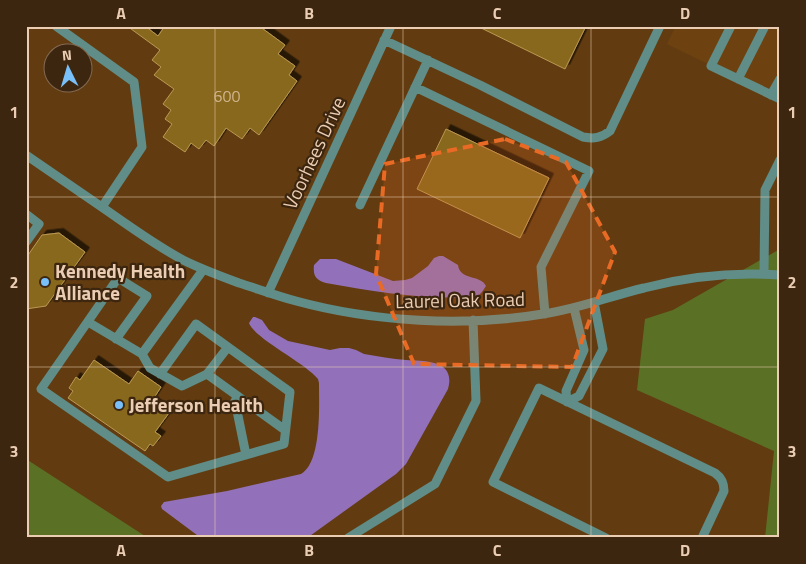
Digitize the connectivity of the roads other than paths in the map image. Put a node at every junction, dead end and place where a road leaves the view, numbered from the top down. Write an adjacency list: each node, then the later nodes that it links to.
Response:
1 (56, 26): 15 (street)
2 (390, 26): 6 (street, Voorhees Drive)
3 (660, 26): 7 (street)
4 (731, 26): 8 (street)
5 (765, 26): 8 (street)
6 (384, 40): 7 (street); 21 (street, Voorhees Drive)
7 (428, 60): 10 (street)
8 (738, 79): 11 (street)
9 (780, 79): 11 (street)
10 (415, 87): 14 (street); 24 (street)
11 (776, 97)
12 (26, 155): 15 (street, Laurel Oak Road)
13 (780, 160): 19 (street)
14 (360, 205)
15 (102, 208): 18 (street, Laurel Oak Road)
16 (26, 214): 17 (street)
17 (26, 242)
18 (203, 270): 21 (street, Laurel Oak Road); 29 (street)
19 (764, 274): 20 (street, Laurel Oak Road); 22 (street, Laurel Oak Road)
20 (780, 275)
21 (268, 293): 25 (street, Laurel Oak Road)
22 (594, 302): 23 (street, Laurel Oak Road); 33 (street)
23 (574, 308): 24 (street, Laurel Oak Road); 33 (street)
24 (544, 314): 25 (street, Laurel Oak Road)
25 (473, 320): 36 (street)
26 (88, 322): 27 (street); 27 (street); 35 (street)
27 (116, 339): 29 (street)
28 (228, 347): 30 (street); 31 (street); 34 (street)
29 (142, 354): 30 (street)
30 (160, 374): 31 (street)
31 (207, 374): 32 (street)
32 (238, 396): 34 (street); 35 (street)
33 (567, 402): 37 (street); 38 (street)
34 (286, 430): 35 (street)
35 (246, 455)
36 (348, 538)
37 (606, 538)
38 (702, 538)

